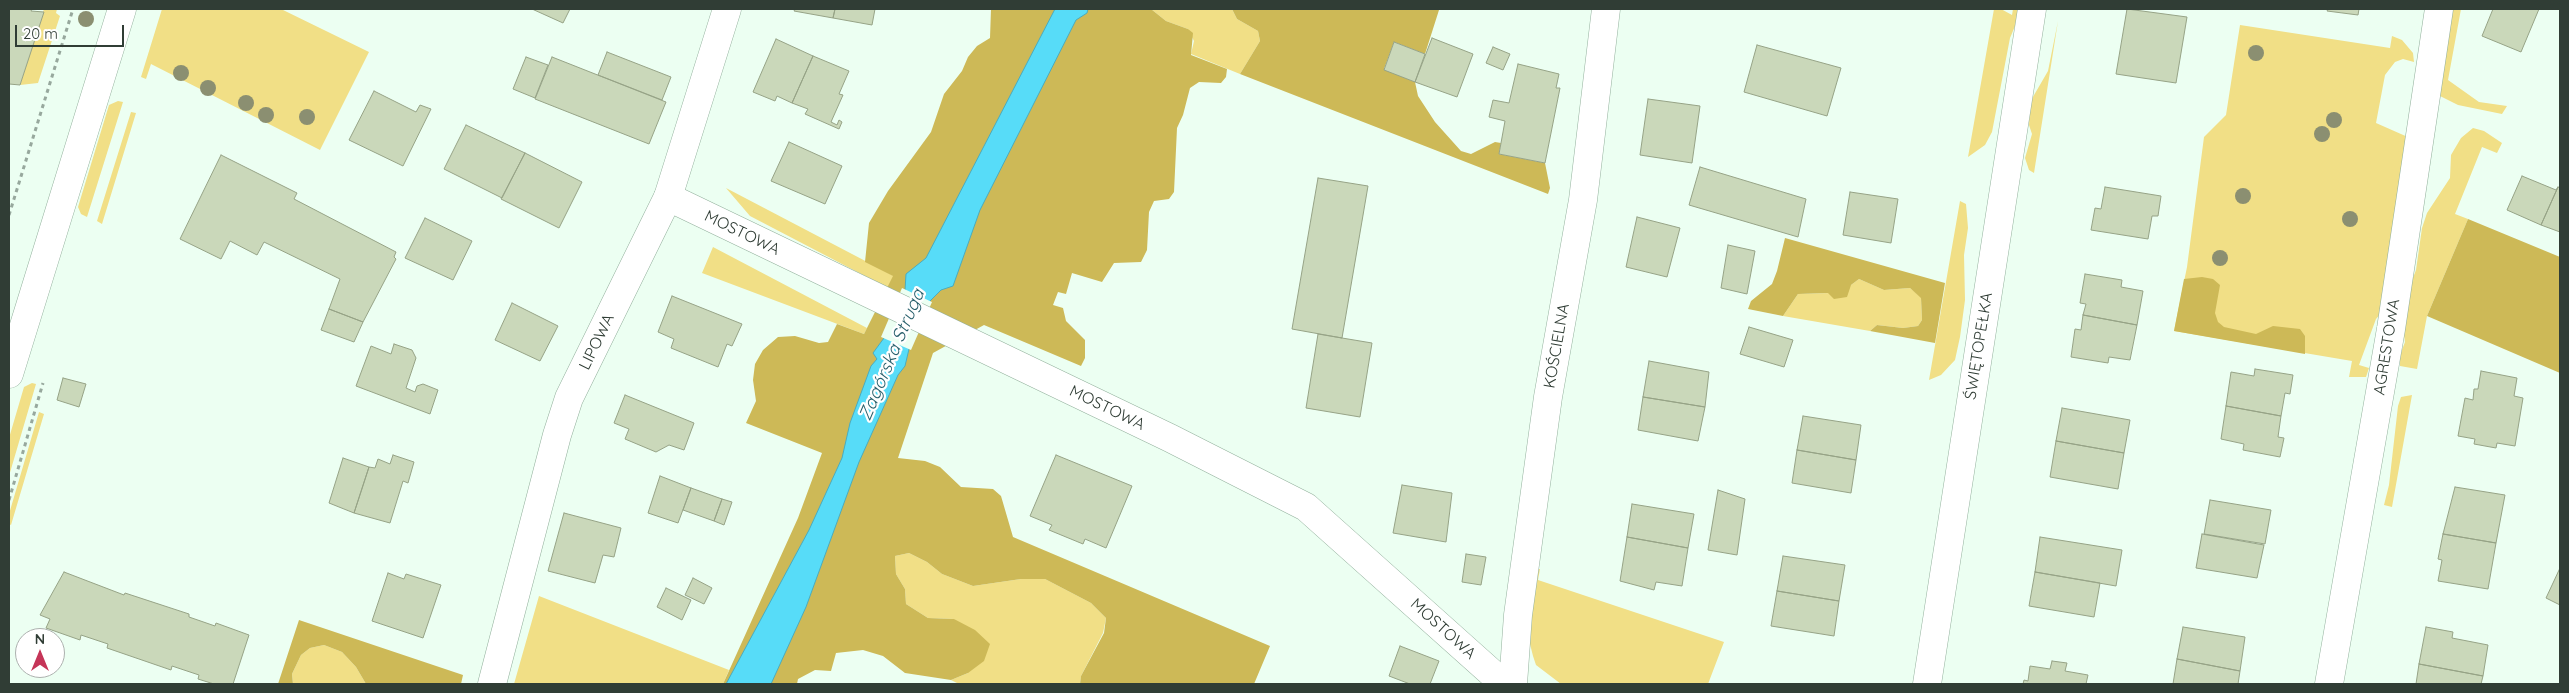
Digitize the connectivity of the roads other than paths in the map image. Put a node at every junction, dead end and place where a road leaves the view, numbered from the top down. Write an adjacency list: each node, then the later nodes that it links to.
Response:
1 (122, 9): 7 (street)
2 (727, 9): 6 (street, LIPOWA)
3 (1606, 9): 10 (street, KOŚCIELNA)
4 (2032, 9): 11 (street, ŚWIĘTOPEŁKA)
5 (2439, 9): 12 (street, AGRESTOWA)
6 (668, 197): 8 (street, LIPOWA); 9 (street, MOSTOWA)
7 (9, 374)
8 (492, 684)
9 (1504, 684)
10 (1513, 684)
11 (1927, 684)
12 (2329, 684)

